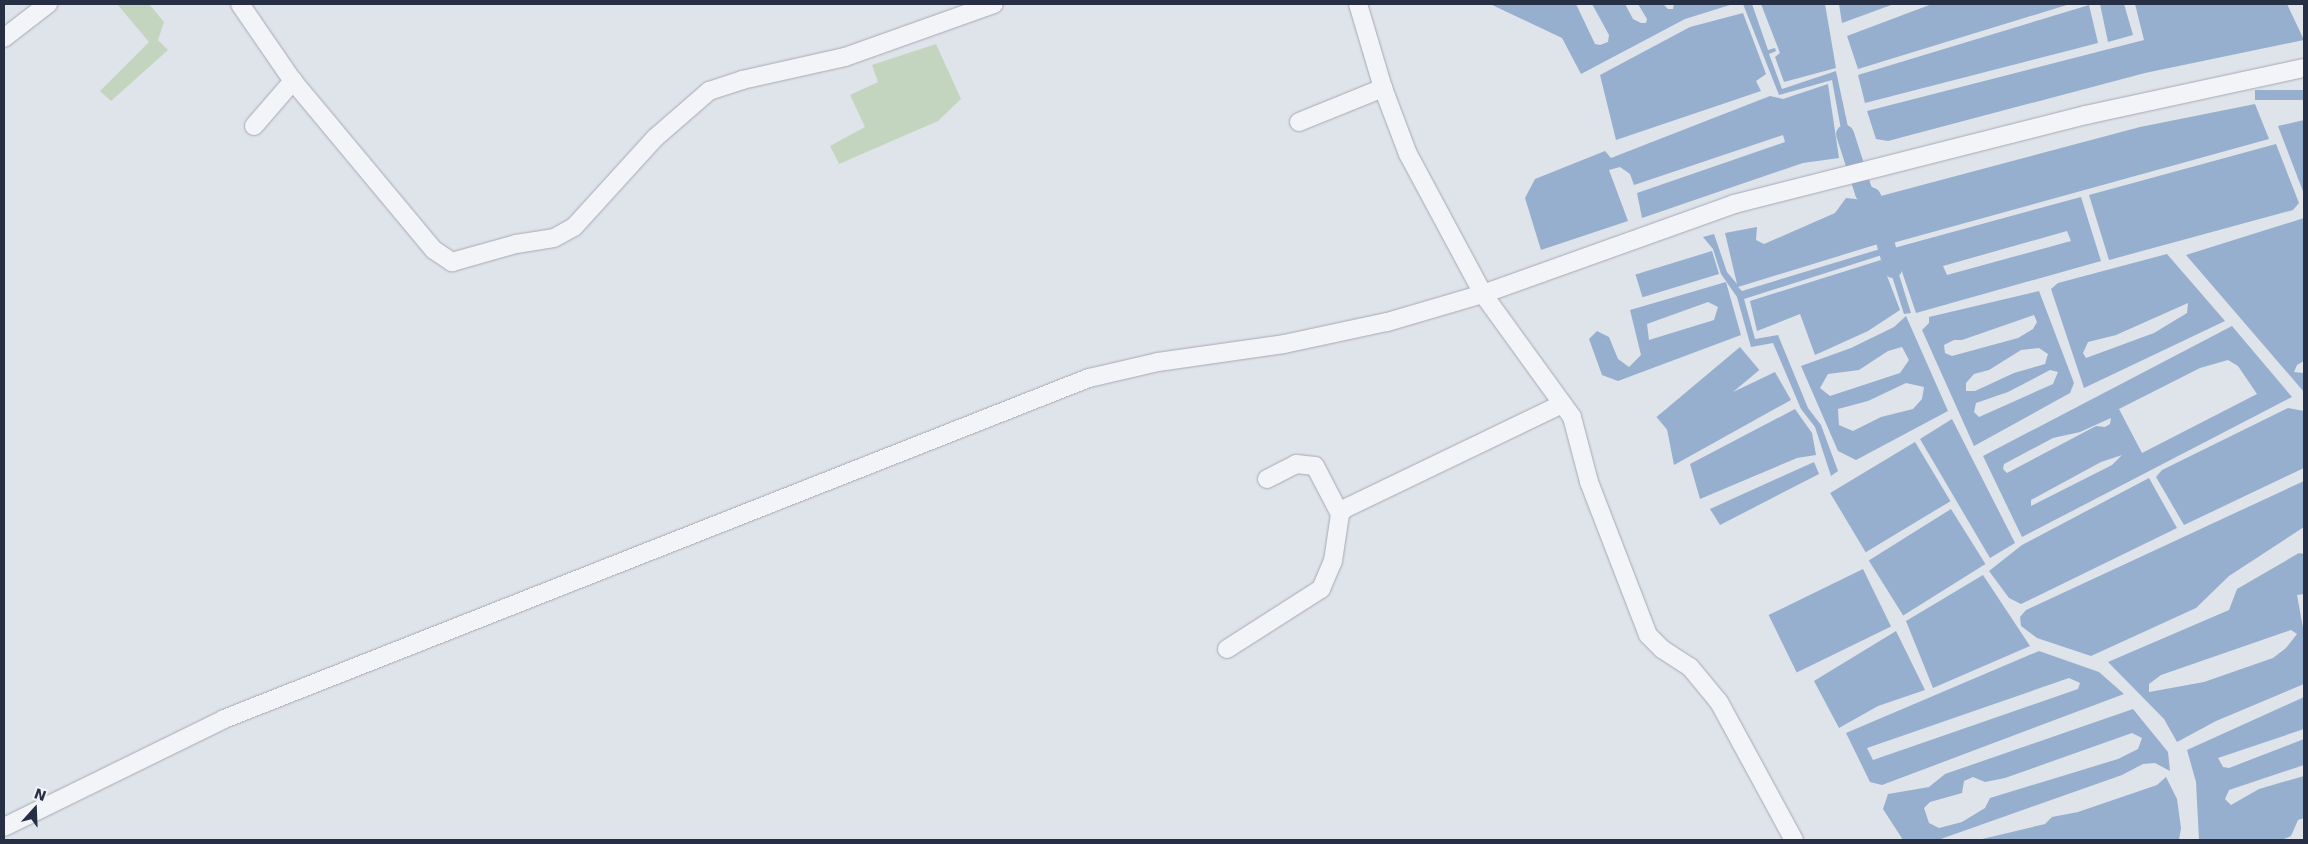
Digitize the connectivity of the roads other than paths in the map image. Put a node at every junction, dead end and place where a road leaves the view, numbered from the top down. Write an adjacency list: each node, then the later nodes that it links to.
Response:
1 (48, 4): 5 (street)
2 (240, 4): 7 (street)
3 (994, 4): 7 (street)
4 (1358, 4): 8 (street)
5 (4, 38)
6 (2304, 68): 11 (street)
7 (293, 81): 10 (street)
8 (1383, 88): 9 (street); 11 (street)
9 (1299, 122)
10 (254, 126)
11 (1483, 294): 12 (street); 16 (street)
12 (1562, 404): 14 (street); 17 (street)
13 (1267, 479): 14 (street)
14 (1340, 514): 15 (street)
15 (1227, 650)
16 (4, 827)
17 (1794, 840)

